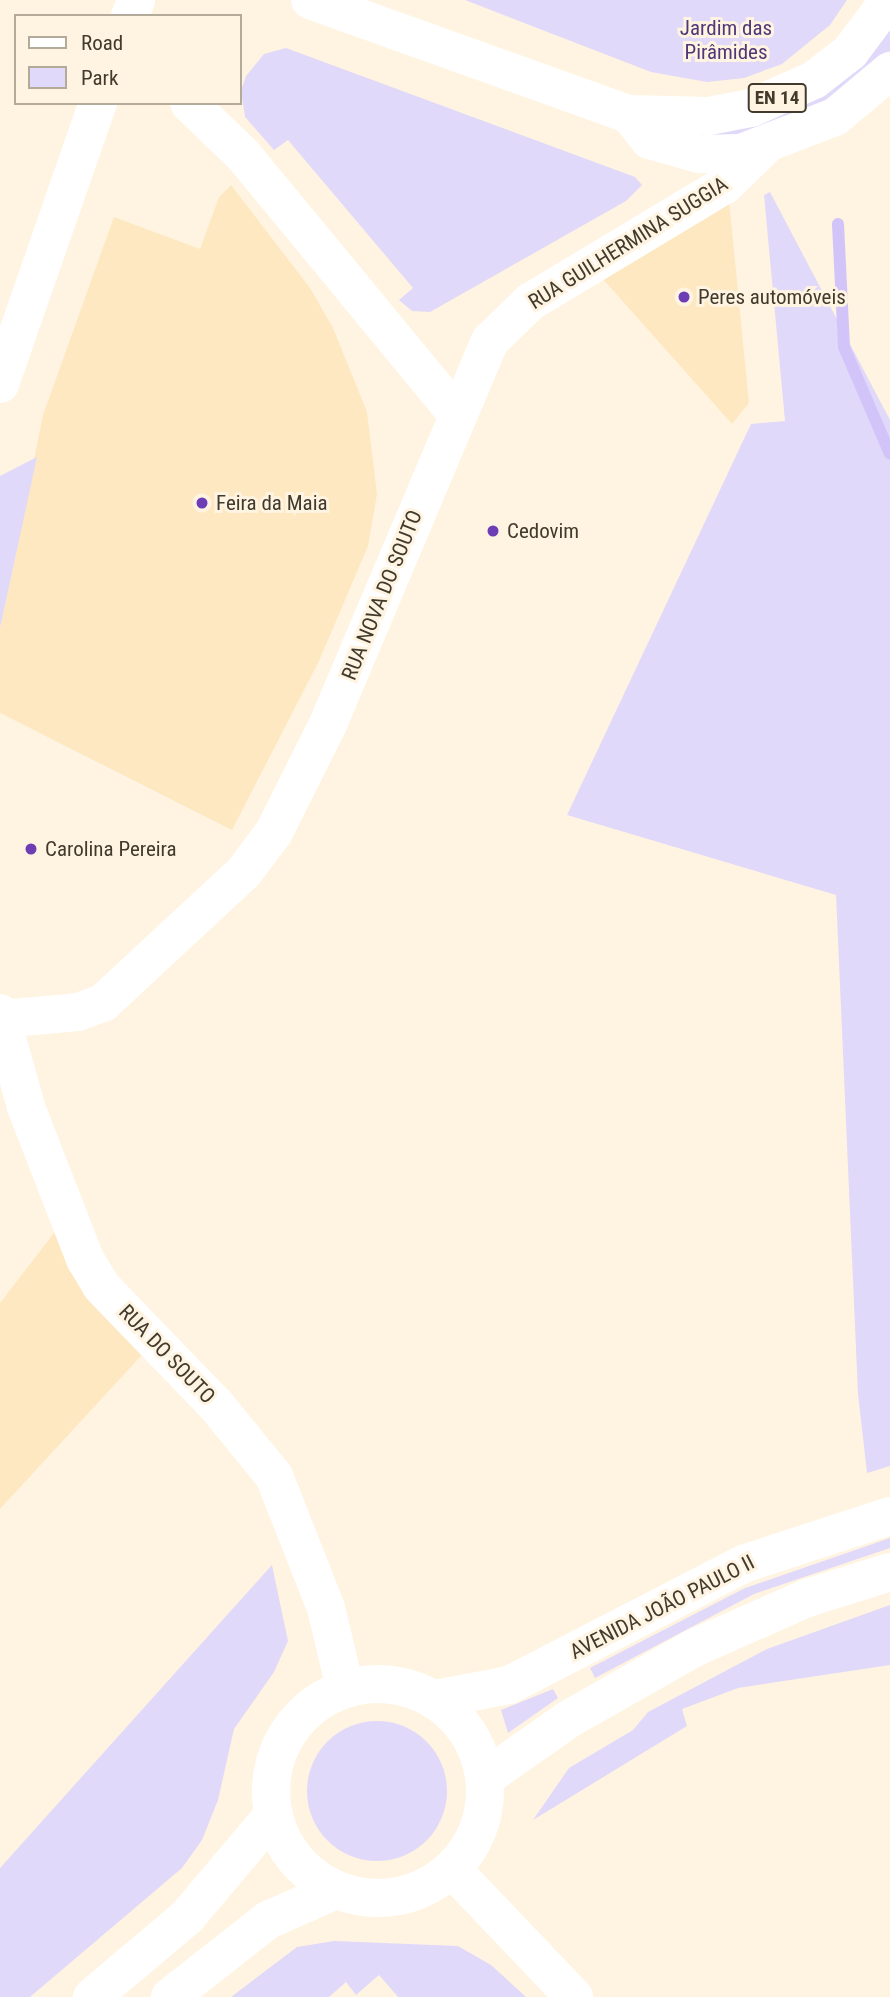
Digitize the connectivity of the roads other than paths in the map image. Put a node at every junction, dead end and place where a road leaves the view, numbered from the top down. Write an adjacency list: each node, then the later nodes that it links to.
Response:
1 (310, 0): 6 (main road)
2 (889, 0): 6 (main road, EN 14)
3 (890, 71): 7 (main road, EN 14)
4 (97, 105): 8 (main road)
5 (191, 105): 9 (main road)
6 (629, 114): 7 (main road, EN 14)
7 (763, 148): 9 (main road, RUA GUILHERMINA SUGGIA)
8 (0, 384)
9 (457, 414): 10 (main road, RUA NOVA DO SOUTO)
10 (0, 1017): 13 (main road, RUA DO SOUTO)
11 (890, 1516): 14 (main road, AVENIDA JOÃO PAULO II)
12 (890, 1572): 15 (main road)
13 (345, 1688): 14 (main road); 16 (main road)
14 (435, 1699): 15 (main road)
15 (485, 1777): 17 (main road)
16 (273, 1815): 18 (main road); 19 (main road)
17 (452, 1869): 18 (main road); 21 (main road)
18 (336, 1890): 20 (main road)
19 (92, 1997)
20 (170, 1997)
21 (574, 1997)

